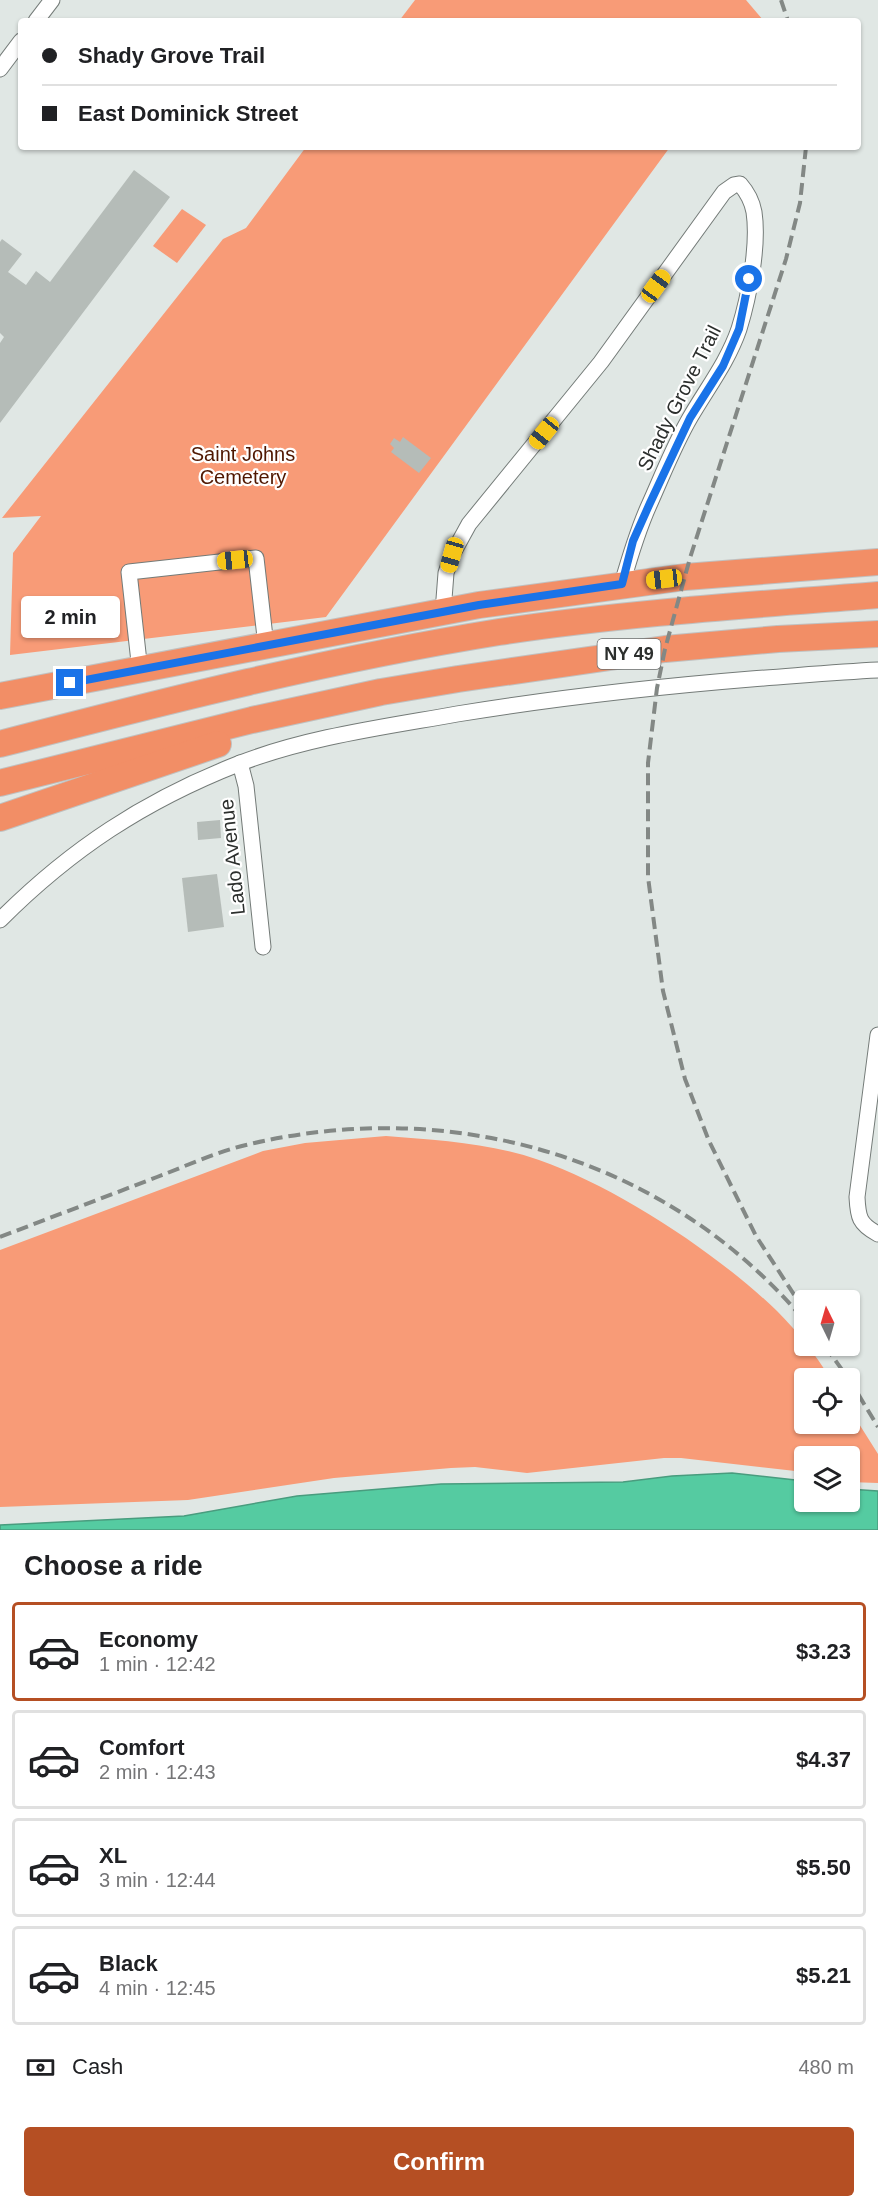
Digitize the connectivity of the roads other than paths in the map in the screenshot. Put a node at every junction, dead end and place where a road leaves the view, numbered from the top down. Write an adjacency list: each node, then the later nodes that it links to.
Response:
1 (52, 0): 2 (street)
2 (38, 18)
3 (18, 45): 4 (street)
4 (0, 69)
5 (878, 562): 6 (highway)
6 (622, 584): 8 (highway); 8 (street, Shady Grove Trail)
7 (878, 595): 15 (highway, NY 49)
8 (443, 612): 10 (highway)
9 (878, 634): 13 (highway, NY 49)
10 (266, 646): 12 (highway); 12 (street)
11 (878, 670): 16 (street)
12 (140, 671): 14 (highway)
13 (381, 692): 17 (highway, NY 49); 18 (highway)
14 (0, 696)
15 (0, 744)
16 (240, 763): 19 (street); 20 (street, Lado Avenue)
17 (0, 783)
18 (0, 818)
19 (0, 920)
20 (263, 947)
21 (878, 1035): 22 (street)
22 (872, 1116): 23 (street)
23 (878, 1234)

